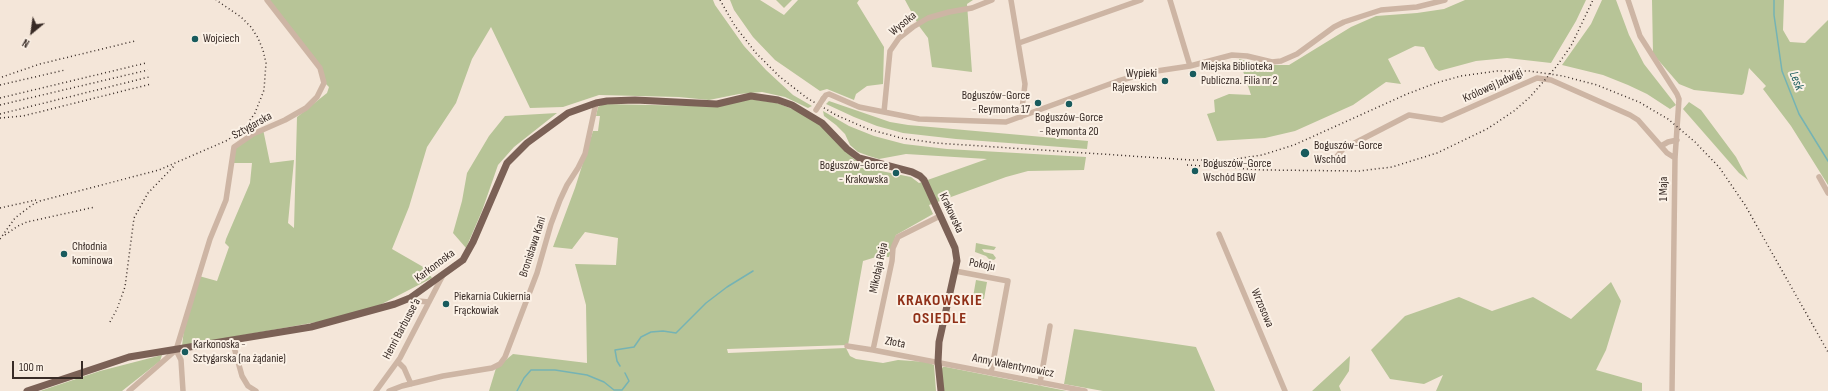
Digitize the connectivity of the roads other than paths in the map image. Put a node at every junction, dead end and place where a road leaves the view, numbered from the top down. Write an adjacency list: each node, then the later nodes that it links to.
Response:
1 (267, 0): 31 (street, Sztygarska)
2 (992, 0): 11 (street, Wysoka)
3 (1011, 0): 8 (street)
4 (1141, 0): 8 (street)
5 (1170, 0): 9 (street)
6 (1445, 0): 9 (street)
7 (1628, 0): 14 (street, 1 Maja)
8 (1019, 42): 13 (street)
9 (1190, 66): 13 (street)
10 (596, 103): 12 (main road, Karkonoska); 23 (main road, Karkonoska); 37 (street, Bronisława Kani)
11 (884, 112): 12 (street, bridge); 13 (street)
12 (812, 113): 20 (main road, Krakowska)
13 (1020, 117)
14 (1677, 140): 15 (street); 16 (street, 1 Maja)
15 (1661, 146): 16 (street, Królowej Jadwigi); 17 (street, Królowej Jadwigi)
16 (1675, 158): 47 (street, 1 Maja)
17 (1334, 160)
18 (1819, 177): 19 (street)
19 (1828, 193)
20 (939, 214): 22 (main road, Krakowska); 32 (street, Mikołaja Reja)
21 (1219, 234): 46 (street, Wrzosowa)
22 (955, 271): 34 (main road, Krakowska); 35 (street, Pokoju)
23 (443, 275): 24 (main road, Karkonoska); 26 (street, Henri Barbusse'a)
24 (410, 298): 25 (street); 29 (main road, Karkonoska)
25 (418, 301): 26 (street); 27 (street)
26 (429, 302): 27 (street, Henri Barbusse'a)
27 (422, 317): 33 (street, Henri Barbusse'a)
28 (1050, 326): 36 (street)
29 (232, 340): 31 (main road, Karkonoska); 41 (street)
30 (846, 346): 32 (street, Złota)
31 (176, 350): 38 (main road, Karkonoska); 39 (street); 40 (street)
32 (873, 350): 34 (street, Złota)
33 (399, 360): 37 (street); 42 (street, Henri Barbusse'a)
34 (938, 362): 35 (street, Anny Walentynowicz); 44 (main road, Krakowska)
35 (991, 373): 36 (street, Anny Walentynowicz)
36 (1040, 383): 45 (street, Anny Walentynowicz)
37 (410, 384): 43 (street, Bronisława Kani)
38 (27, 391)
39 (129, 391)
40 (183, 391)
41 (256, 391)
42 (376, 391)
43 (389, 391)
44 (940, 391)
45 (1085, 391)
46 (1285, 391)
47 (1672, 391)

